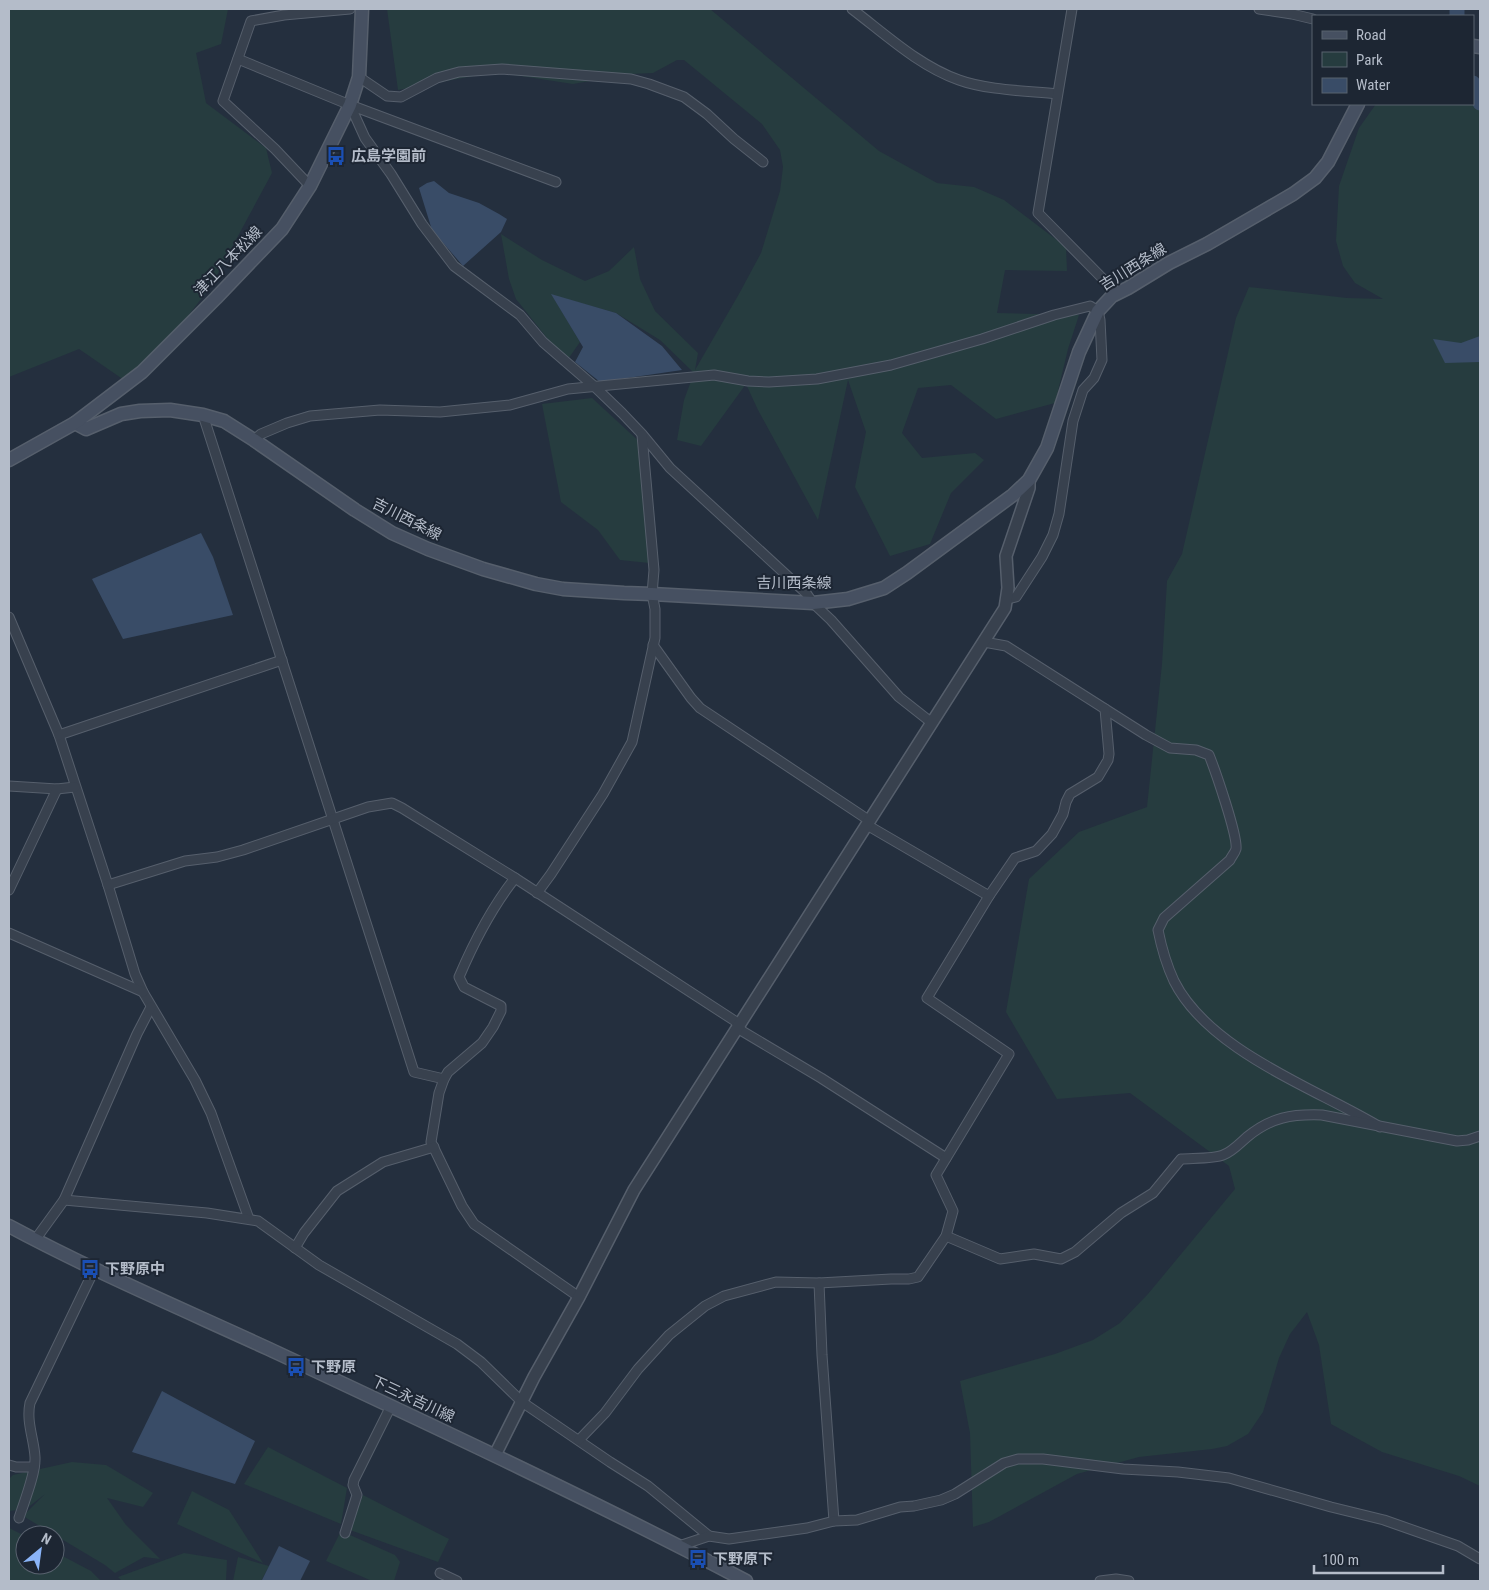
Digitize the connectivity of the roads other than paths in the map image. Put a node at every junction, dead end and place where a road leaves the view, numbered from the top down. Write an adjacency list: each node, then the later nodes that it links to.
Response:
1 (350, 9): 7 (street)
2 (362, 9): 8 (main road, 津江八本松線)
3 (852, 9): 9 (street)
4 (1072, 9): 9 (street)
5 (1259, 9): 6 (street)
6 (1312, 19)
7 (238, 59): 10 (street); 14 (street)
8 (359, 77): 10 (main road, 津江八本松線); 12 (street)
9 (1057, 94): 15 (street)
10 (350, 105): 13 (street); 14 (main road, 津江八本松線); 17 (street)
11 (1357, 105): 15 (main road, 吉川西条線)
12 (763, 162)
13 (556, 182)
14 (310, 186): 19 (main road, 津江八本松線)
15 (1112, 296): 16 (main road, 吉川西条線)
16 (1098, 311): 17 (street); 23 (main road, 吉川西条線); 25 (street)
17 (595, 387): 20 (street); 21 (street)
18 (203, 415): 19 (main road, 吉川西条線); 21 (main road, 吉川西条線); 30 (street)
19 (75, 423): 22 (main road, 津江八本松線)
20 (642, 434): 24 (street); 26 (street)
21 (254, 440): 24 (main road, 吉川西条線)
22 (9, 460)
23 (1029, 480): 25 (street); 26 (main road, 吉川西条線)
24 (652, 594): 26 (main road, 吉川西条線); 29 (street)
25 (1008, 599): 28 (street)
26 (814, 603): 32 (street)
27 (9, 617): 33 (street)
28 (984, 642): 31 (street); 32 (street)
29 (653, 645): 38 (street); 42 (street)
30 (282, 660): 33 (street); 37 (street)
31 (1105, 709): 43 (street); 49 (street)
32 (932, 723): 38 (street)
33 (59, 735): 35 (street)
34 (9, 786): 36 (street)
35 (75, 787): 36 (street); 40 (street)
36 (57, 789): 41 (street)
37 (333, 819): 39 (street); 40 (street); 48 (street)
38 (868, 823): 43 (street); 47 (street)
39 (515, 878): 42 (street); 48 (street)
40 (108, 885): 45 (street)
41 (9, 890)
42 (537, 893): 47 (street)
43 (989, 896): 52 (street)
44 (9, 933): 45 (street)
45 (143, 992): 46 (street)
46 (151, 1007): 53 (street); 54 (street)
47 (738, 1027): 52 (street); 61 (street)
48 (444, 1079): 51 (street)
49 (1380, 1127): 50 (street); 56 (street)
50 (1480, 1136)
51 (434, 1147): 58 (street); 61 (street)
52 (946, 1158): 56 (street)
53 (64, 1200): 54 (street); 57 (street)
54 (249, 1219): 58 (street)
55 (9, 1226): 57 (main road, 下三永吉川線)
56 (946, 1236): 60 (street)
57 (35, 1240): 59 (main road, 下三永吉川線)
58 (295, 1248): 62 (street)
59 (94, 1268): 63 (main road, 下三永吉川線); 67 (street)
60 (819, 1283): 64 (street); 69 (street)
61 (579, 1297): 62 (street)
62 (522, 1402): 64 (street); 65 (street)
63 (391, 1406): 65 (main road, 下三永吉川線); 70 (street)
64 (579, 1440): 71 (street)
65 (495, 1455): 72 (main road, 下三永吉川線)
66 (9, 1465): 67 (street)
67 (34, 1467): 68 (street)
68 (18, 1518)
69 (834, 1521): 71 (street); 73 (street)
70 (345, 1533)
71 (709, 1536): 72 (street)
72 (679, 1546): 76 (main road, 下三永吉川線)
73 (1480, 1559)
74 (439, 1575): 75 (street)
75 (457, 1581)
76 (746, 1581)
77 (1100, 1581): 78 (street)
78 (1129, 1581)

